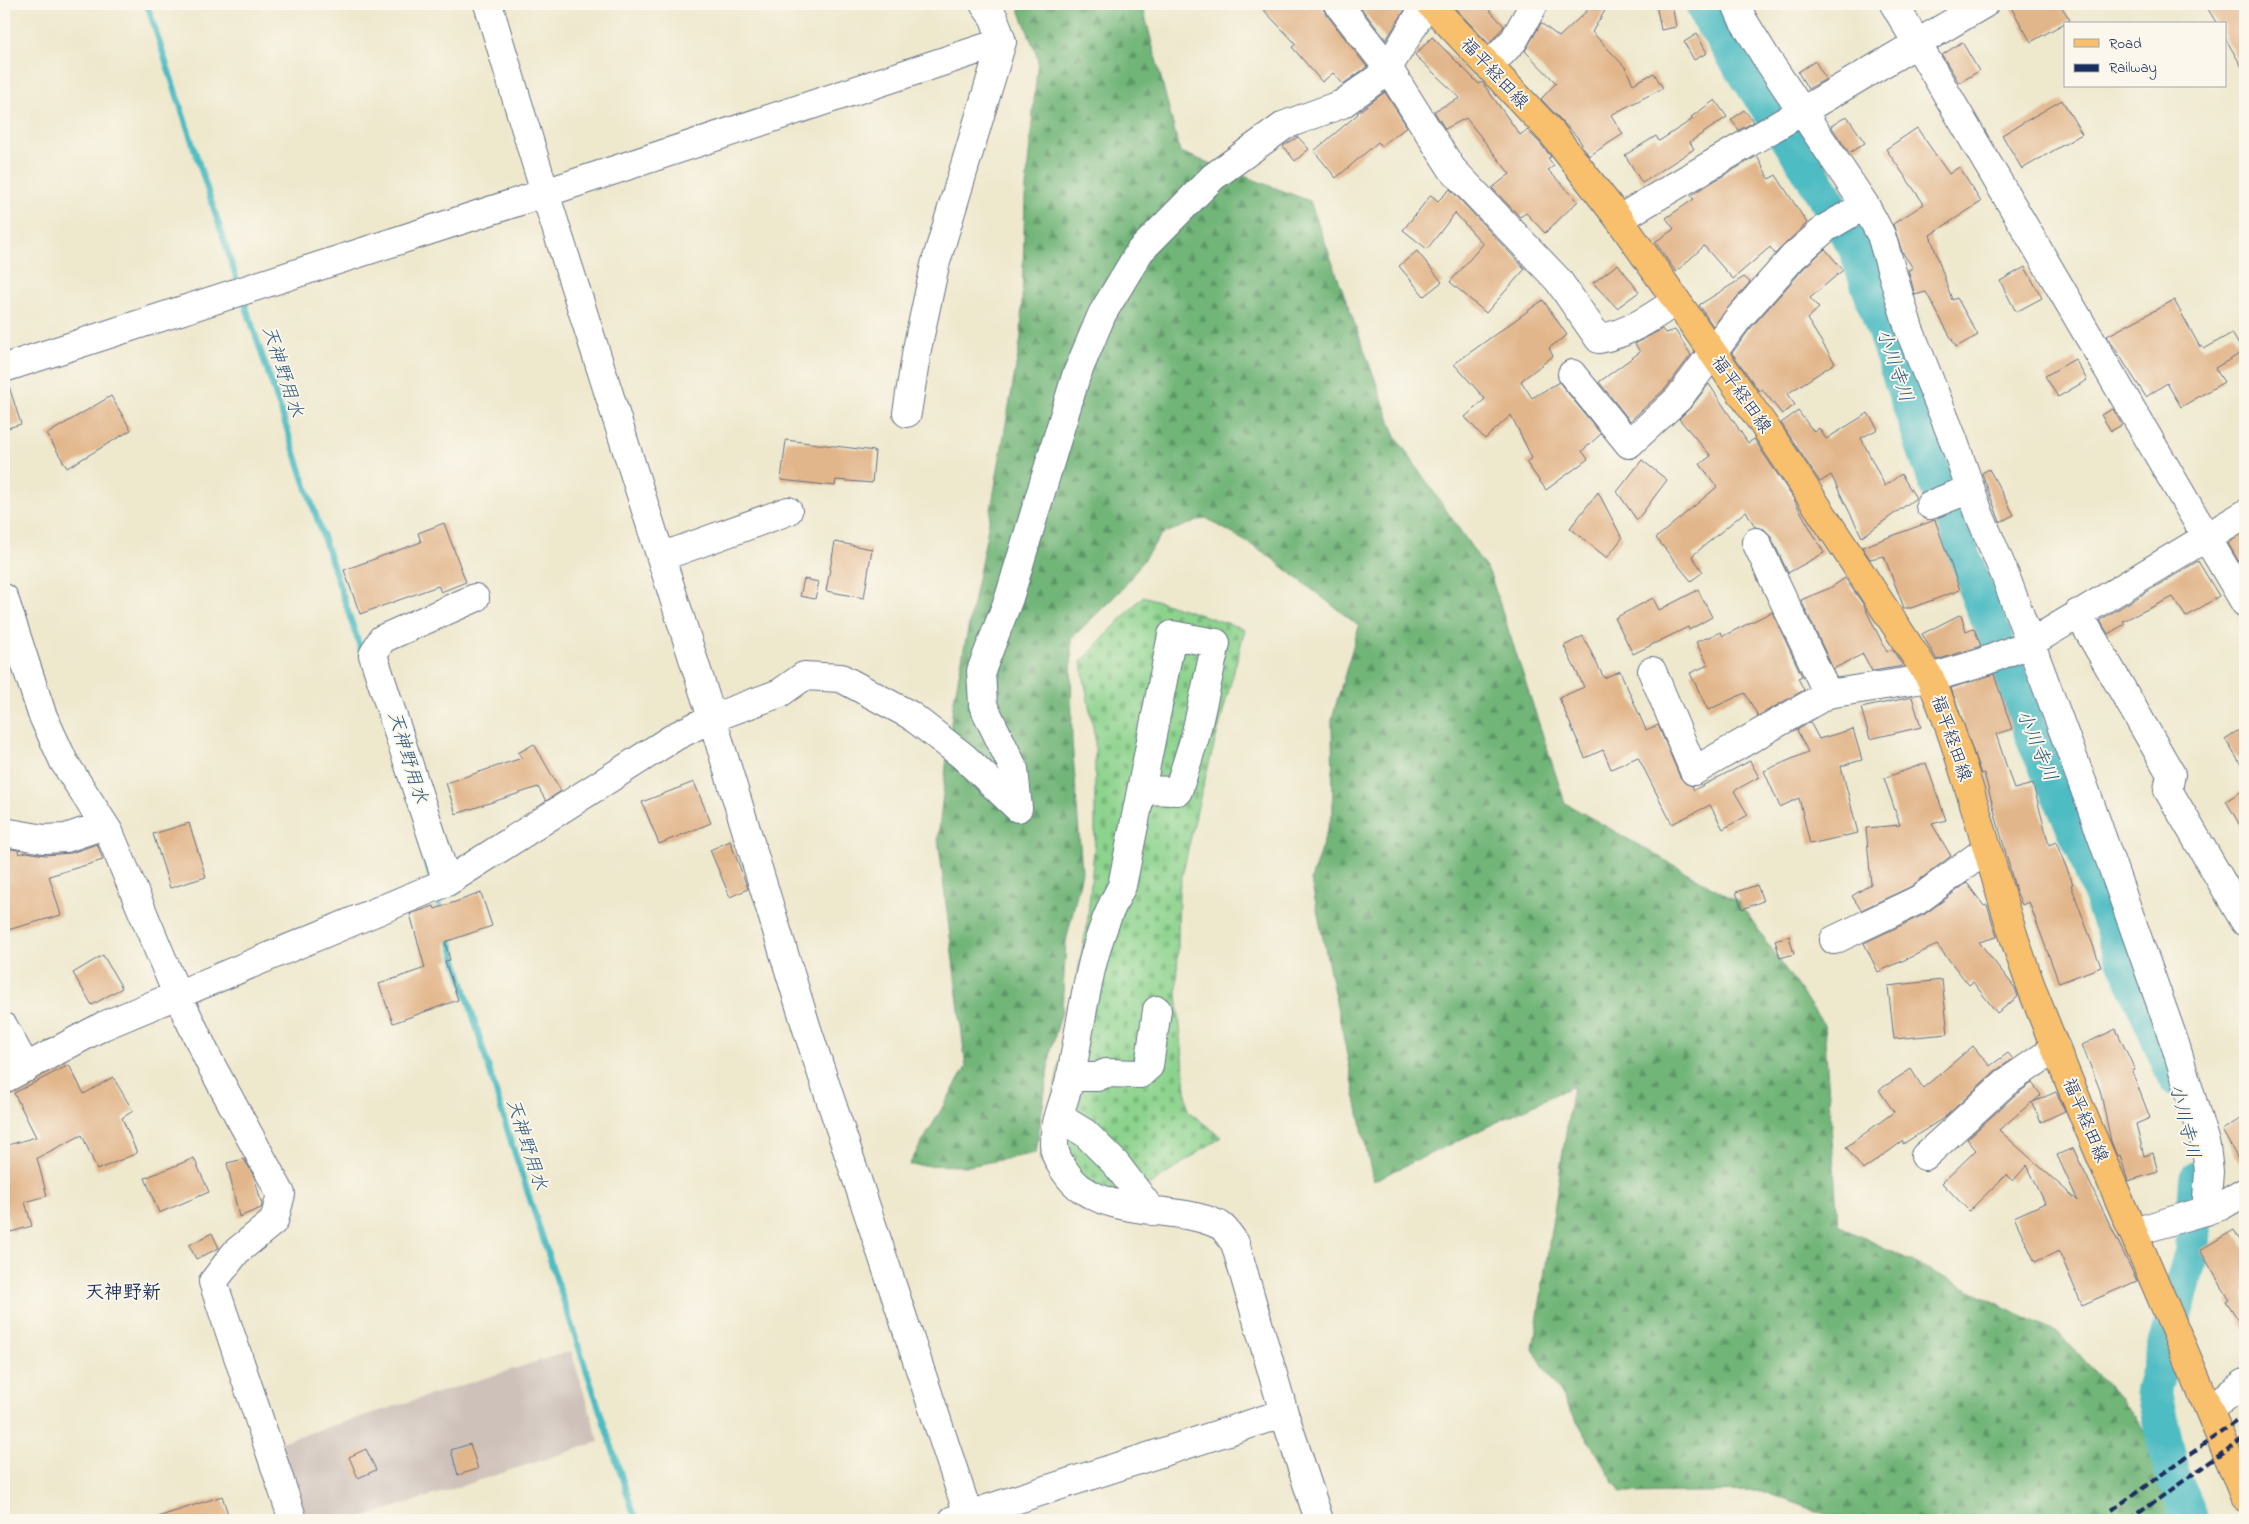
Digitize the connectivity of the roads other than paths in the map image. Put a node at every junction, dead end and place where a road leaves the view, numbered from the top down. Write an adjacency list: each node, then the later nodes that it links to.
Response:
1 (488, 4): 14 (street)
2 (984, 4): 9 (street)
3 (1338, 4): 12 (street)
4 (1428, 4): 11 (main road, 福平経田線); 12 (street)
5 (1534, 4): 11 (street)
6 (1736, 4): 13 (street)
7 (1894, 4): 10 (street)
8 (1984, 4): 10 (street)
9 (1002, 42): 14 (street); 21 (street)
10 (1917, 43): 13 (street); 26 (street)
11 (1489, 66): 16 (main road, 福平経田線)
12 (1388, 68): 17 (street); 37 (street)
13 (1796, 114): 15 (street); 16 (street)
14 (546, 193): 19 (street); 28 (street)
15 (1865, 205): 18 (street); 22 (street)
16 (1619, 219): 17 (main road, 福平経田線)
17 (1676, 301): 18 (main road, 福平経田線)
18 (1712, 351): 20 (street); 35 (main road, 福平経田線)
19 (4, 368)
20 (1572, 374)
21 (907, 413)
22 (1970, 489): 23 (street); 33 (street)
23 (1930, 505)
24 (788, 511): 28 (street)
25 (2245, 514): 26 (street)
26 (2206, 537): 31 (street); 32 (street)
27 (1756, 542): 36 (street)
28 (661, 557): 37 (street)
29 (4, 598): 39 (street)
30 (475, 598): 42 (street)
31 (2245, 603)
32 (2078, 613): 33 (street); 43 (street)
33 (2029, 644): 35 (street); 55 (street)
34 (1652, 671): 36 (street)
35 (1930, 678): 36 (street); 41 (main road, 福平経田線)
36 (1828, 694)
37 (712, 718): 42 (street); 61 (street)
38 (1142, 790): 38 (street); 50 (street)
39 (104, 825): 40 (street); 45 (street)
40 (4, 832)
41 (1987, 849): 44 (street); 48 (main road, 福平経田線)
42 (447, 882): 45 (street)
43 (2245, 922)
44 (1834, 940)
45 (177, 994): 49 (street); 62 (street)
46 (1157, 1010): 50 (street)
47 (4, 1027): 49 (street)
48 (2056, 1048): 52 (street); 56 (main road, 福平経田線)
49 (15, 1074)
50 (1070, 1077): 51 (street)
51 (1059, 1117): 54 (street); 54 (street)
52 (1925, 1156)
53 (2245, 1192): 55 (street)
54 (1152, 1211): 59 (street)
55 (2206, 1211): 56 (street)
56 (2139, 1243): 58 (main road, 福平経田線)
57 (2245, 1383): 58 (street)
58 (2210, 1408): 60 (main road, 福平経田線)
59 (1284, 1413): 61 (street); 63 (street)
60 (2245, 1498)
61 (964, 1518)
62 (292, 1520)
63 (1319, 1520)

